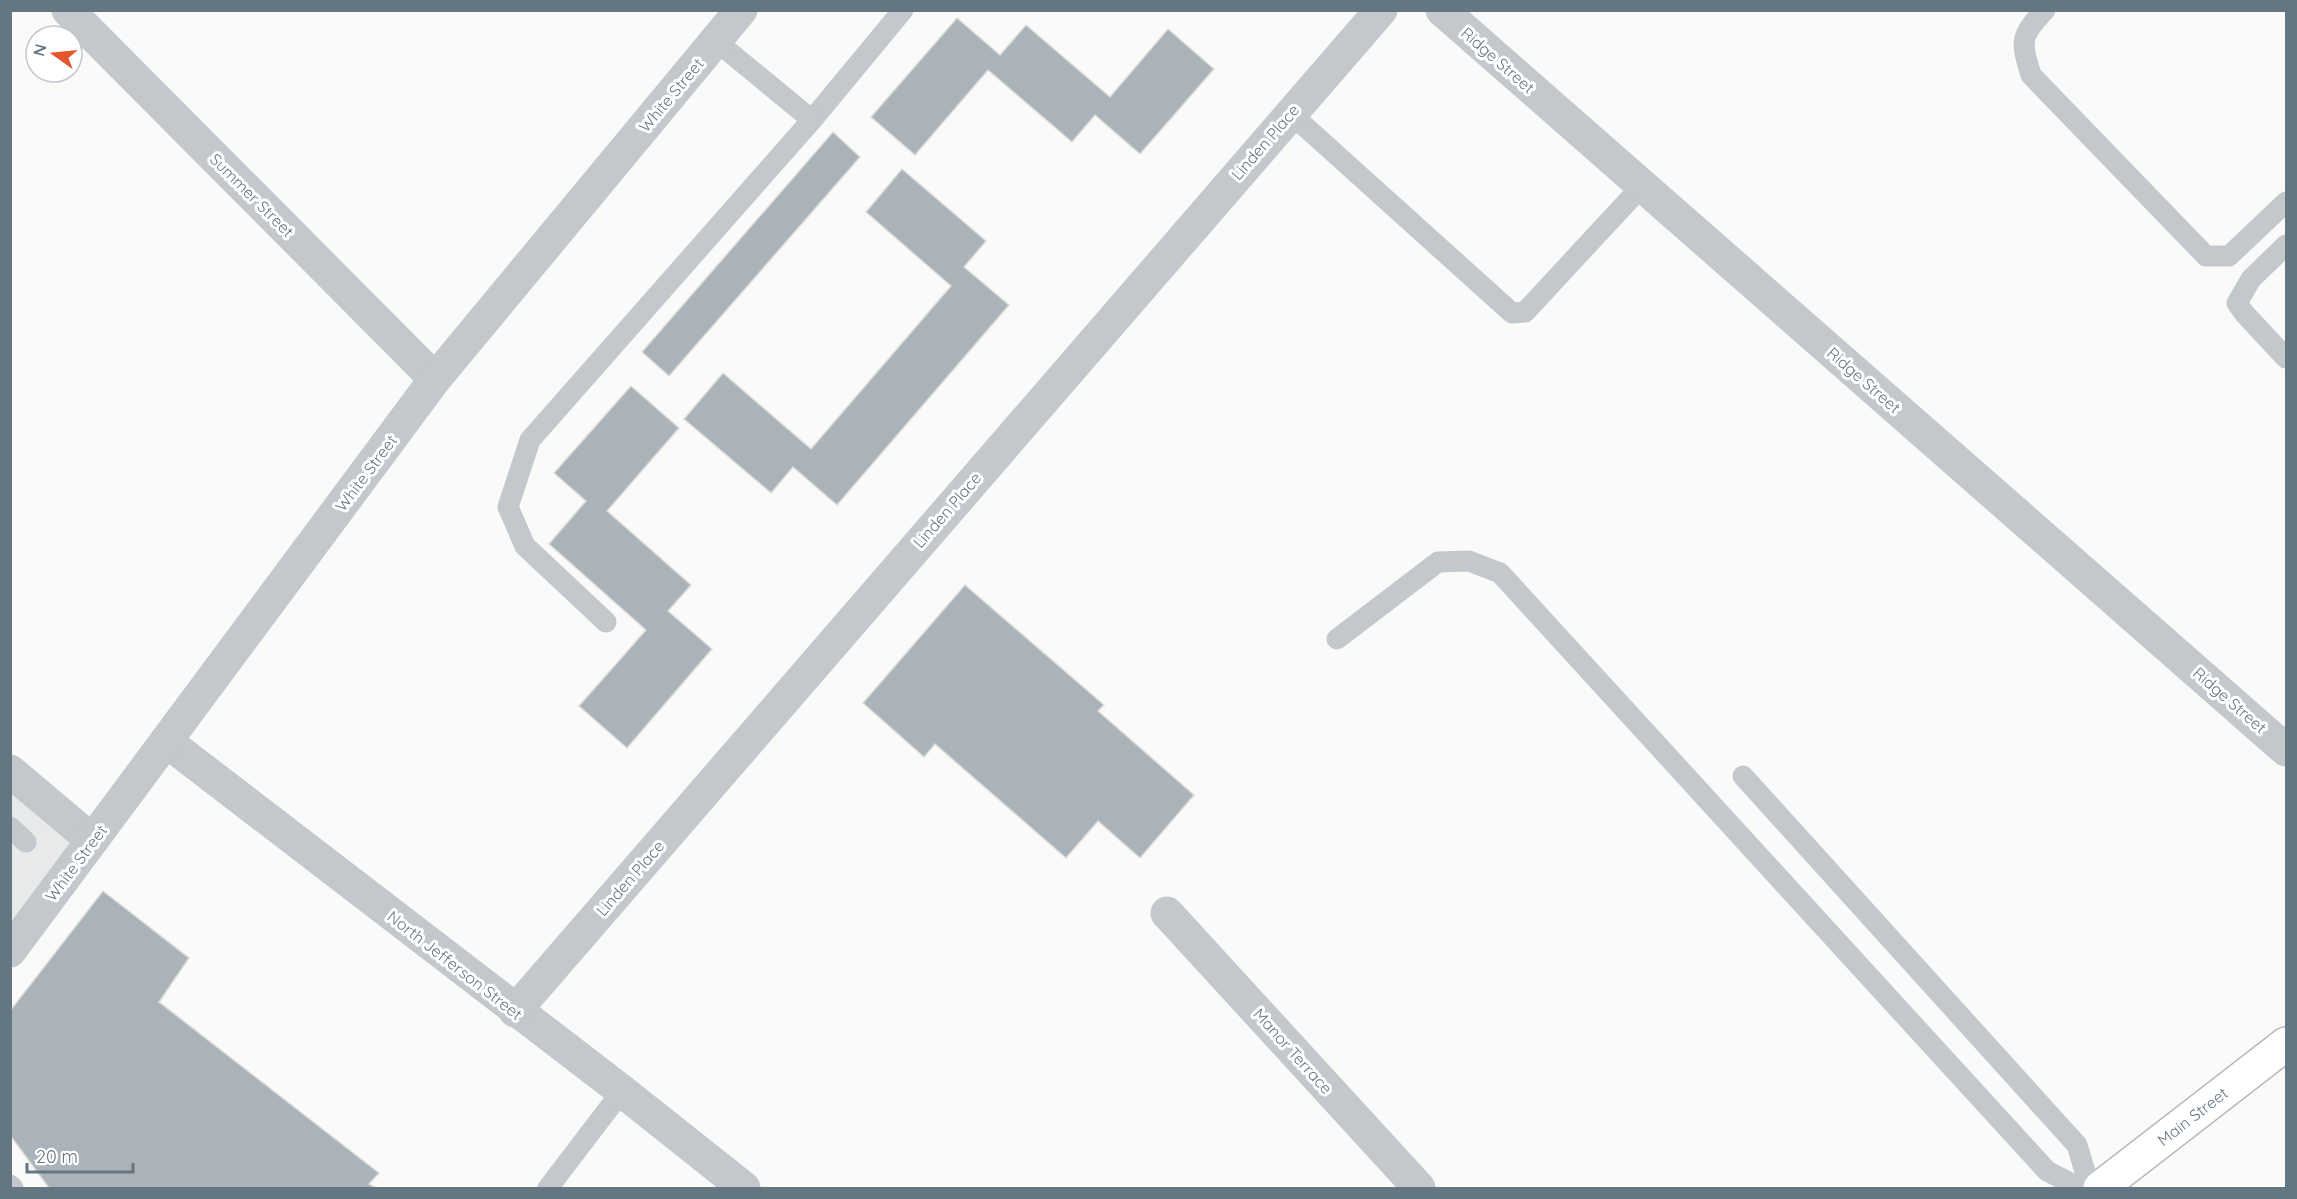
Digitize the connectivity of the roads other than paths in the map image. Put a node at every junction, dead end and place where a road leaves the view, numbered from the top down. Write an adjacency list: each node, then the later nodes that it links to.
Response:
1 (68, 10): 14 (street, Summer Street)
2 (741, 10): 7 (street, White Street)
3 (903, 10): 9 (lane)
4 (1381, 10): 8 (street, Linden Place)
5 (1442, 10): 10 (street, Ridge Street)
6 (2045, 10): 11 (lane)
7 (716, 41): 9 (lane); 14 (street, White Street)
8 (1290, 113): 10 (lane); 26 (street, Linden Place)
9 (812, 120): 15 (lane)
10 (1642, 186): 18 (street, Ridge Street)
11 (2286, 202)
12 (2286, 245): 13 (lane)
13 (2286, 358)
14 (435, 380): 17 (street, White Street)
15 (606, 622)
16 (1337, 639): 32 (lane)
17 (166, 741): 22 (street, White Street); 26 (street, North Jefferson Street)
18 (2286, 750)
19 (10, 771): 22 (street)
20 (1743, 776): 33 (lane)
21 (10, 827): 23 (lane)
22 (92, 840): 25 (street, White Street)
23 (26, 842)
24 (1167, 913): 31 (street, Manor Terrace)
25 (10, 951)
26 (515, 1011): 28 (street, North Jefferson Street)
27 (2286, 1044): 34 (main road, Main Street)
28 (622, 1091): 29 (lane); 30 (street, North Jefferson Street)
29 (548, 1188)
30 (744, 1188)
31 (1419, 1188)
32 (2080, 1188)
33 (2090, 1188)
34 (2100, 1188)

